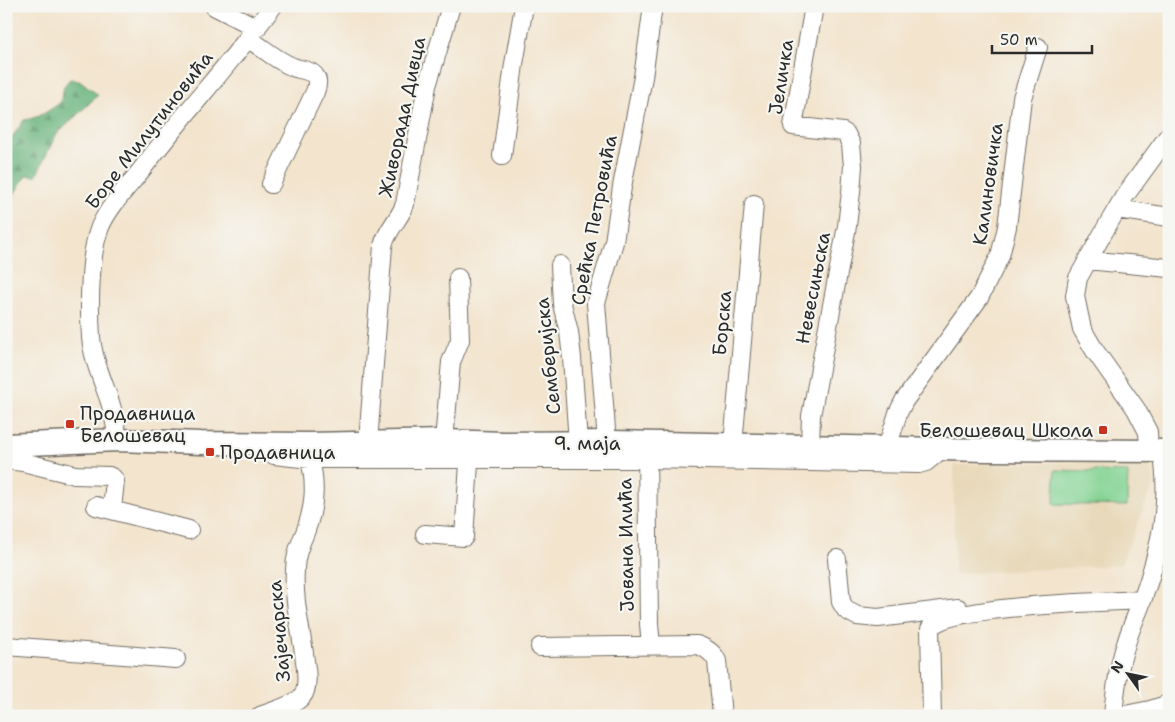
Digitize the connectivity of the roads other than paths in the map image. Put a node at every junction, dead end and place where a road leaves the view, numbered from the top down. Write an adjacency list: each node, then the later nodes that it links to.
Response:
1 (214, 6): 7 (street)
2 (274, 6): 7 (street, Боре Милутиновића)
3 (451, 6): 25 (street, Живорада Дивца)
4 (524, 6): 11 (street)
5 (653, 6): 23 (street, Срећка Петровића)
6 (814, 6): 10 (street, Јеличка)
7 (253, 33): 12 (street); 20 (street, Боре Милутиновића)
8 (1038, 47): 29 (street, Калиновичка)
9 (1169, 136): 14 (street)
10 (850, 138): 28 (street, Невесињска)
11 (502, 156)
12 (271, 184)
13 (754, 204): 27 (street, Борска)
14 (1116, 209): 15 (street); 16 (street)
15 (1169, 217)
16 (1087, 260): 18 (street); 33 (street)
17 (560, 265): 22 (street, Семберијска)
18 (1169, 268)
19 (458, 278): 21 (street)
20 (118, 440): 24 (main road, 9. маја); 26 (main road, 9. маја)
21 (444, 441): 25 (main road, 9. маја); 31 (main road, 9. маја)
22 (578, 442): 23 (main road, 9. маја); 31 (main road, 9. маја)
23 (607, 442): 32 (main road, 9. маја)
24 (266, 443): 25 (main road, 9. маја); 34 (street)
25 (368, 443)
26 (6, 445)
27 (733, 445): 28 (main road, 9. маја); 32 (main road, 9. маја)
28 (810, 446): 29 (main road, 9. маја)
29 (886, 448): 30 (main road, 9. маја)
30 (942, 449): 32 (street); 33 (main road, 9. маја)
31 (470, 451): 32 (street); 34 (street); 37 (street)
32 (647, 451): 42 (street, Јована Илића)
33 (1160, 451): 39 (street)
34 (310, 459): 46 (street, Зајечарска)
35 (6, 460): 36 (street)
36 (189, 530)
37 (425, 534)
38 (837, 559): 40 (street)
39 (1142, 600): 40 (street); 49 (street)
40 (965, 614): 48 (street)
41 (6, 646): 44 (street)
42 (651, 646): 43 (street); 47 (street)
43 (540, 647)
44 (176, 659)
45 (1169, 704): 50 (street)
46 (260, 716)
47 (722, 716)
48 (932, 716)
49 (1113, 716)
50 (1120, 716)

